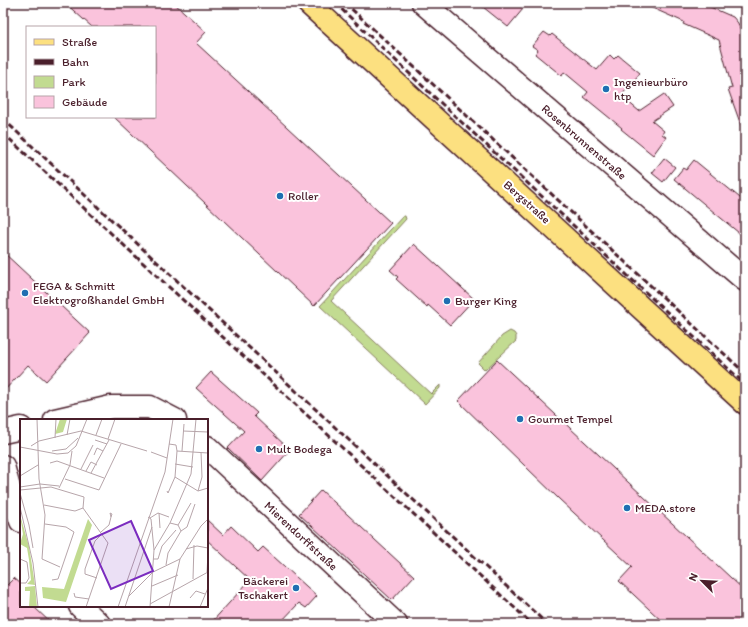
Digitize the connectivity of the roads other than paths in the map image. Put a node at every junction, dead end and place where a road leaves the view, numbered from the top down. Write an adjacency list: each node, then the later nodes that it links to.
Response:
1 (308, 3): 4 (main road, Bergstraße)
2 (423, 3): 3 (street, Rosenbrunnenstraße)
3 (745, 280)
4 (745, 403)
5 (59, 419): 6 (street)
6 (173, 419)
7 (20, 428): 8 (street)
8 (3, 432)
9 (208, 448): 14 (street, Mierendorffstraße)
10 (3, 466): 11 (street)
11 (20, 518)
12 (81, 607): 13 (street)
13 (99, 624)
14 (396, 624)

